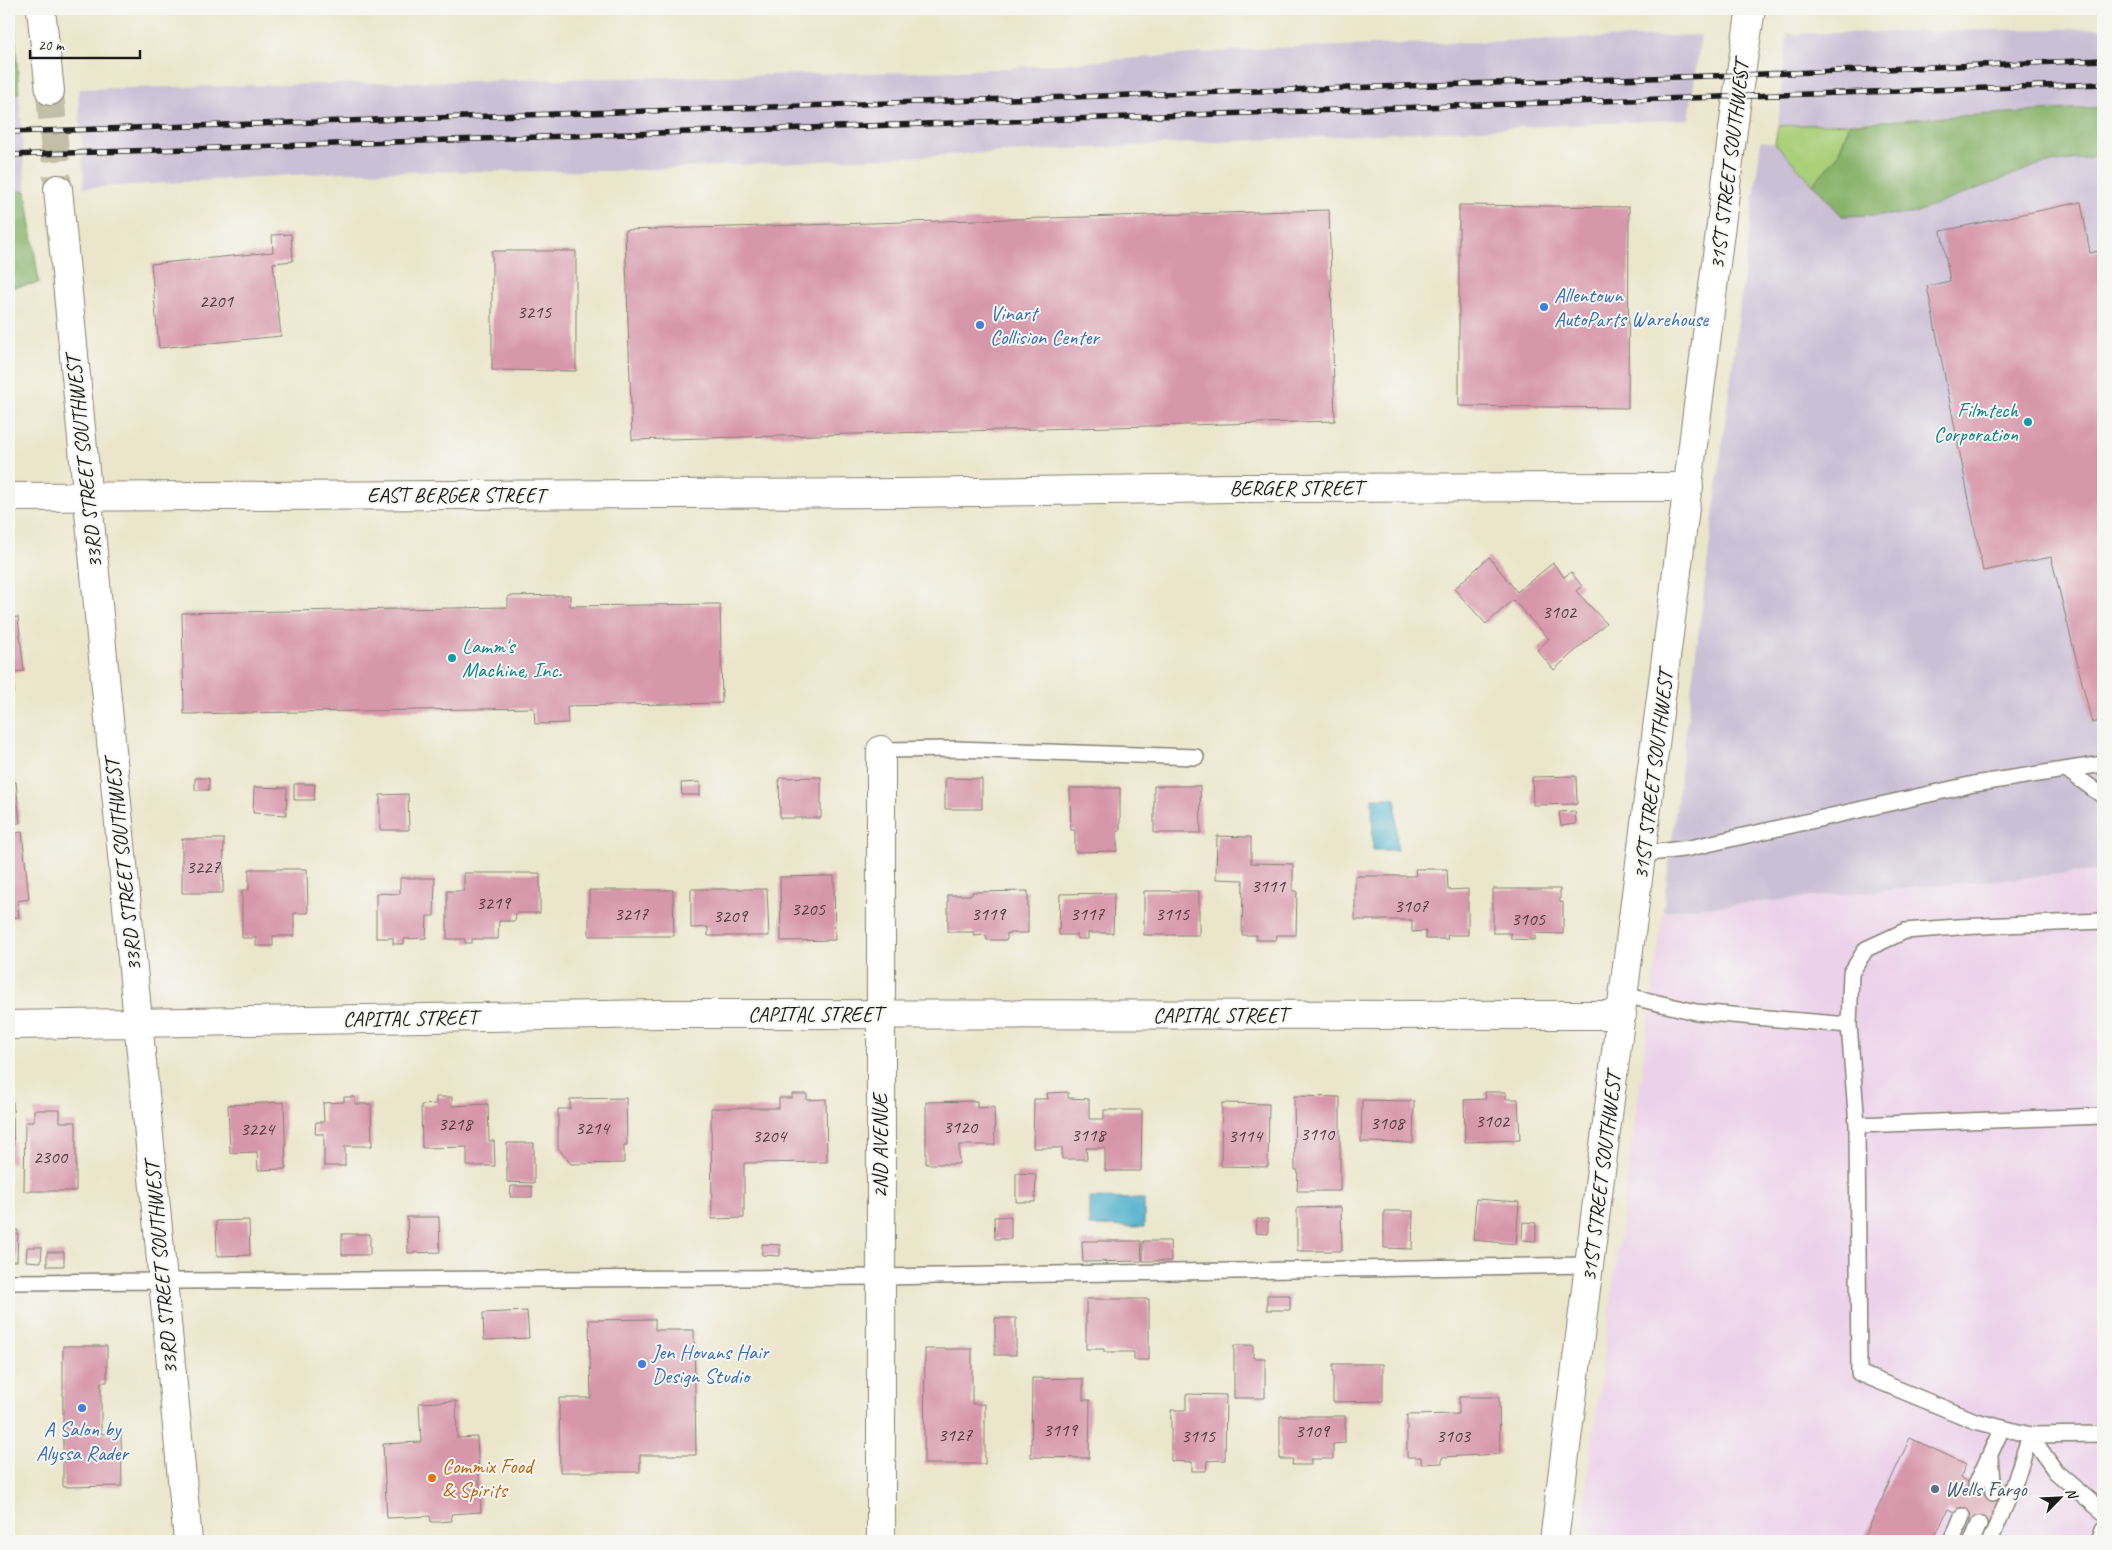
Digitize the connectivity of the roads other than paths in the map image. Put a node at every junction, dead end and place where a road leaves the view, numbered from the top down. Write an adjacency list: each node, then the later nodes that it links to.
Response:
1 (41, 9): 3 (street)
2 (1751, 9): 5 (street, 31ST STREET SOUTHWEST)
3 (50, 91)
4 (58, 189): 8 (street, 33RD STREET SOUTHWEST)
5 (1689, 487): 6 (street, BERGER STREET); 14 (street, 31ST STREET SOUTHWEST)
6 (904, 494): 8 (street, EAST BERGER STREET)
7 (9, 497): 8 (street, EAST BERGER STREET)
8 (88, 497): 18 (street, 33RD STREET SOUTHWEST)
9 (881, 750): 10 (lane); 17 (street, 2ND AVENUE)
10 (1196, 757)
11 (2103, 764): 12 (lane)
12 (2067, 770): 13 (lane); 14 (lane)
13 (2103, 796)
14 (1643, 854): 16 (street, 31ST STREET SOUTHWEST)
15 (2103, 921): 20 (lane)
16 (1623, 1005): 17 (street, CAPITAL STREET); 20 (lane); 23 (street, 31ST STREET SOUTHWEST)
17 (880, 1014): 18 (street, CAPITAL STREET); 24 (street, 2ND AVENUE)
18 (138, 1023): 19 (street, CAPITAL STREET); 25 (street, 33RD STREET SOUTHWEST)
19 (9, 1025)
20 (1849, 1025): 22 (lane)
21 (2103, 1116): 22 (lane)
22 (1857, 1125): 27 (lane)
23 (1590, 1265): 24 (lane); 39 (street, 31ST STREET SOUTHWEST)
24 (880, 1277): 25 (lane); 38 (street, 2ND AVENUE)
25 (162, 1281): 26 (lane); 37 (street, 33RD STREET SOUTHWEST)
26 (9, 1282)
27 (2002, 1428): 29 (lane); 30 (lane)
28 (2103, 1434): 29 (lane)
29 (2030, 1435): 33 (lane); 42 (lane)
30 (1990, 1457): 31 (lane); 32 (lane)
31 (1976, 1485)
32 (1993, 1493)
33 (2103, 1512)
34 (1962, 1516): 40 (lane)
35 (1979, 1524): 41 (lane)
36 (2103, 1530): 43 (lane)
37 (188, 1541)
38 (881, 1541)
39 (1554, 1541)
40 (1952, 1541)
41 (1972, 1541)
42 (1990, 1541)
43 (2099, 1541)

